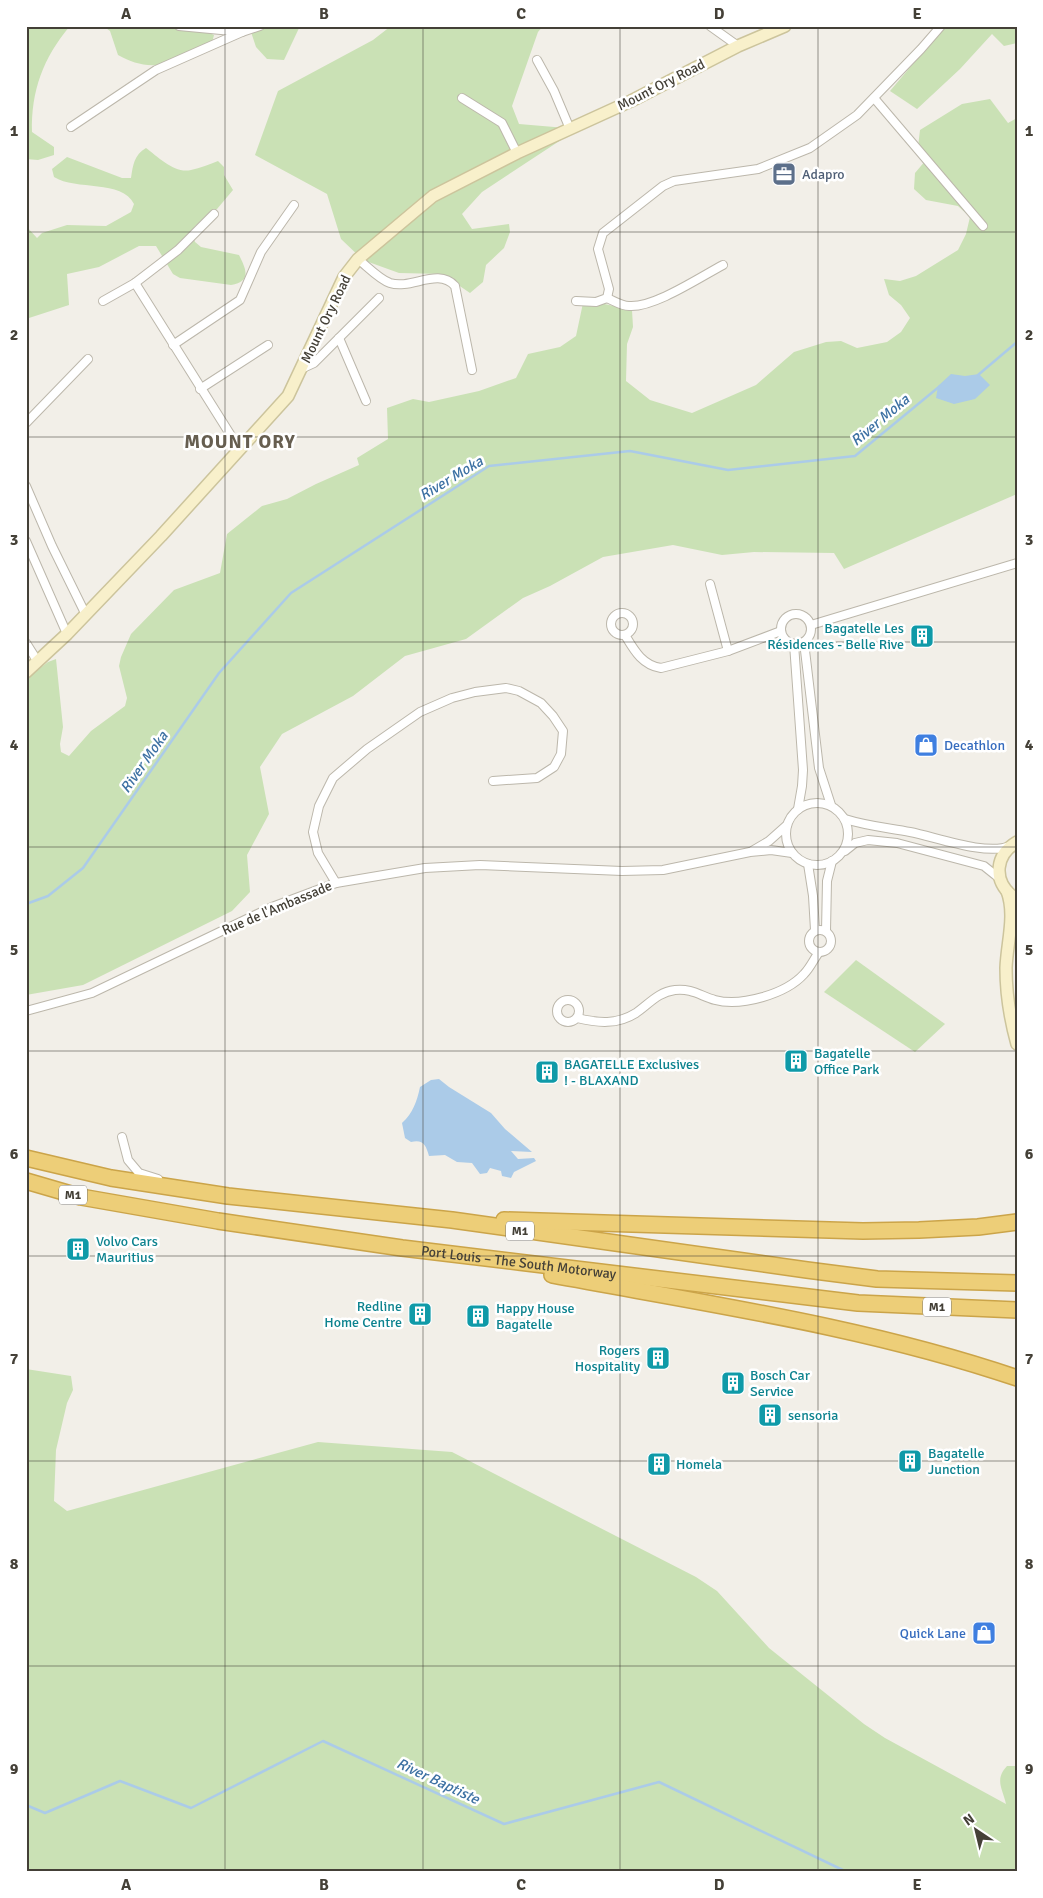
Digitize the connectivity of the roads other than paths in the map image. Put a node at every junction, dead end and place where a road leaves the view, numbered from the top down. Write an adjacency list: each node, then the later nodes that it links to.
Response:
1 (179, 26): 6 (street)
2 (260, 26): 6 (street)
3 (710, 26): 7 (street)
4 (785, 26): 7 (main road, Mount Ory Road)
5 (941, 26): 10 (street)
6 (242, 32): 11 (street)
7 (738, 46): 12 (main road, Mount Ory Road)
8 (537, 60): 12 (street)
9 (462, 98): 13 (street)
10 (874, 98): 16 (street); 21 (street)
11 (71, 127)
12 (570, 129): 13 (main road, Mount Ory Road)
13 (517, 153): 17 (main road, Mount Ory Road)
14 (294, 205): 25 (street)
15 (214, 214): 19 (street)
16 (984, 226)
17 (358, 259): 28 (main road, Mount Ory Road); 29 (street)
18 (723, 265): 21 (street)
19 (135, 283): 22 (street); 25 (street)
20 (379, 298): 24 (street)
21 (607, 298): 23 (street)
22 (103, 301)
23 (576, 302)
24 (339, 338): 28 (street); 31 (street)
25 (173, 345): 30 (street)
26 (268, 346): 30 (street)
27 (88, 360): 32 (street)
28 (303, 368): 33 (main road, Mount Ory Road)
29 (472, 370)
30 (200, 390): 33 (street)
31 (366, 401)
32 (26, 423)
33 (240, 450): 38 (main road, Mount Ory Road)
34 (26, 486): 38 (street)
35 (26, 541): 41 (street)
36 (1017, 563): 39 (street)
37 (710, 584): 46 (street)
38 (85, 613): 41 (main road, Mount Ory Road)
39 (810, 624): 40 (street); 43 (street)
40 (781, 631): 45 (street); 46 (street)
41 (66, 634): 47 (main road, Mount Ory Road)
42 (624, 635): 46 (street)
43 (804, 642): 45 (street); 50 (street)
44 (26, 643): 47 (street)
45 (794, 644): 51 (street)
46 (728, 650)
47 (38, 662): 48 (main road, Mount Ory Road)
48 (26, 672)
49 (493, 781): 61 (street)
50 (831, 805): 51 (street); 52 (street)
51 (798, 809): 53 (street)
52 (845, 819): 54 (street); 57 (street)
53 (787, 825): 55 (street); 56 (street)
54 (1013, 844): 60 (main road)
55 (750, 852): 56 (street); 61 (street, Rue de l'Ambassade)
56 (792, 853): 59 (street)
57 (840, 855): 58 (street); 60 (street)
58 (832, 861): 59 (street); 64 (street)
59 (808, 864): 63 (street)
60 (999, 878): 62 (main road)
61 (336, 883): 66 (street, Rue de l'Ambassade)
62 (1012, 895): 68 (main road)
63 (815, 930): 64 (street); 65 (street)
64 (826, 931): 65 (street)
65 (819, 952): 67 (street)
66 (26, 1011)
67 (577, 1018)
68 (1017, 1044)
69 (122, 1138): 72 (street)
70 (26, 1158): 72 (highway, M1)
71 (26, 1181): 75 (highway, Port Louis – The South Motorway / M1)
72 (228, 1196): 73 (highway, M1)
73 (452, 1220): 74 (highway); 76 (highway, M1)
74 (1017, 1222)
75 (402, 1248): 77 (highway, Port Louis – The South Motorway / M1); 78 (highway)
76 (1017, 1284)
77 (1017, 1310)
78 (1017, 1378)

